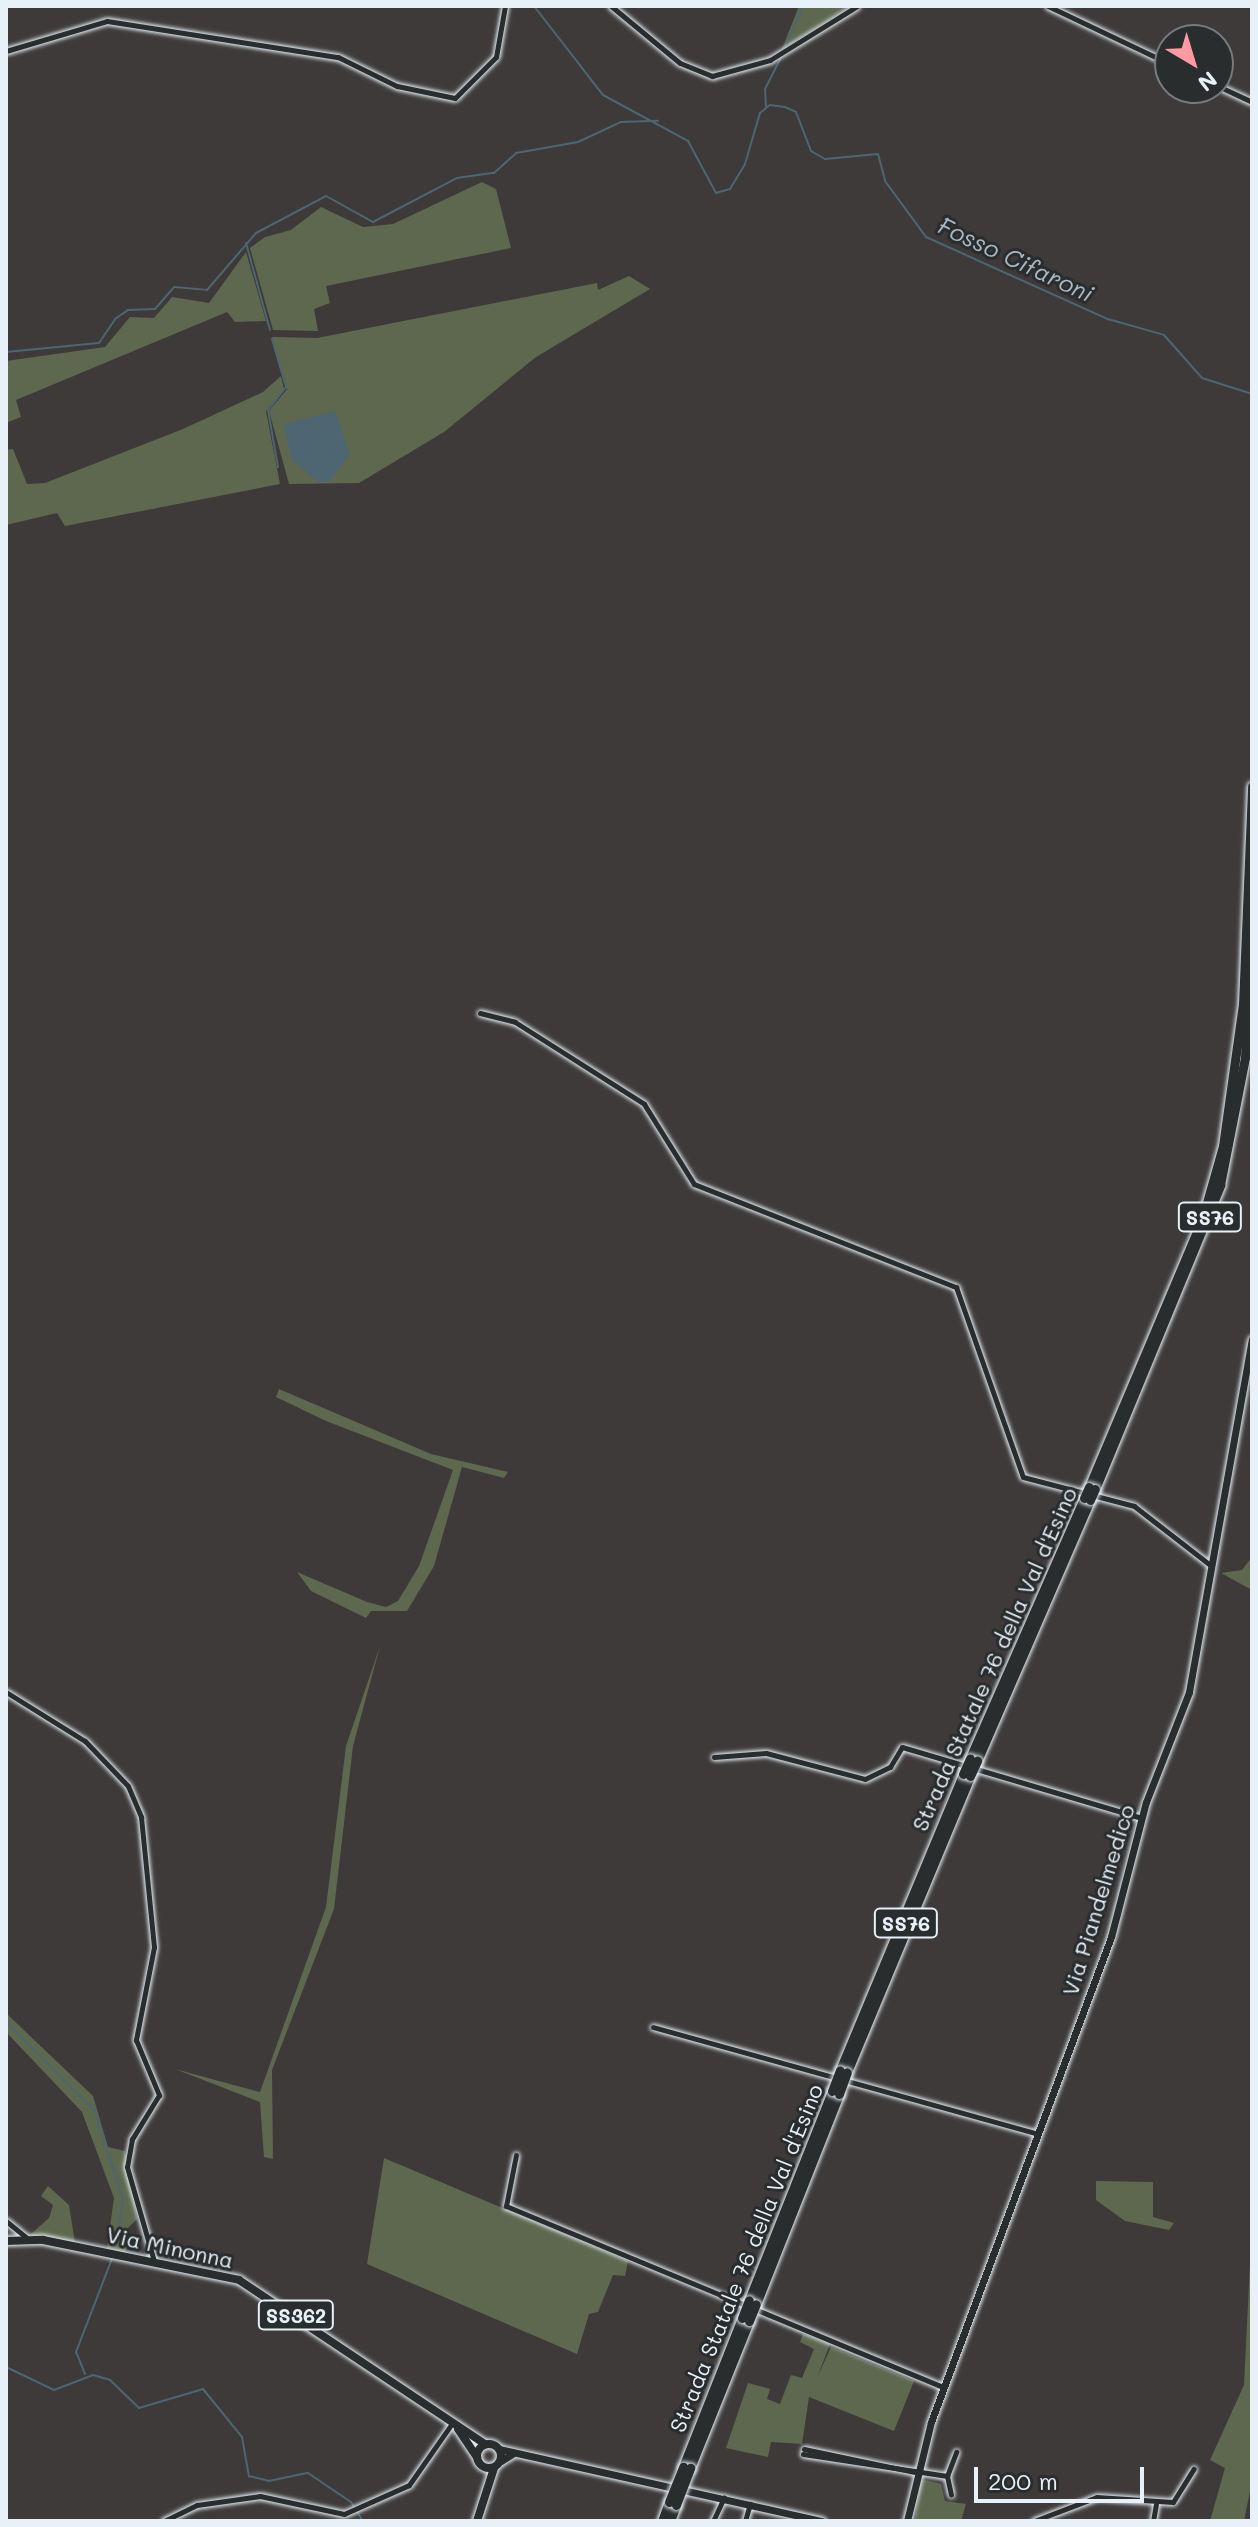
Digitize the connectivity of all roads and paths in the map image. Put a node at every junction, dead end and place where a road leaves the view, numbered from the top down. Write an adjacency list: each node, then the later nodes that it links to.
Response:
1 (505, 6): 5 (street)
2 (611, 6): 3 (street)
3 (857, 6)
4 (1048, 6): 6 (street)
5 (6, 51)
6 (1154, 56)
7 (1252, 786): 11 (highway, Strada Statale 76 della Val d'Esino / SS76)
8 (1252, 926): 11 (highway, Strada Statale 76 della Val d'Esino / SS76)
9 (480, 1013): 12 (street)
10 (1252, 1340): 12 (main road, Via Piandelmedico)
11 (1092, 1488): 40 (highway, Strada Statale 76 della Val d'Esino / SS76, bridge)
12 (1210, 1565): 15 (main road, Via Piandelmedico)
13 (6, 1692): 22 (street)
14 (714, 1757): 15 (street)
15 (1142, 1818): 17 (main road, Via Piandelmedico)
16 (653, 2027): 17 (street)
17 (1038, 2134): 23 (main road, Via Piandelmedico)
18 (516, 2155): 23 (street)
19 (6, 2221): 20 (street, Via Minonna)
20 (29, 2239): 21 (main road, Via Minonna / SS362); 22 (main road, Via Minonna / SS362)
21 (6, 2241)
22 (154, 2261): 24 (main road, Via Minonna / SS362)
23 (944, 2387): 35 (main road, Via Piandelmedico)
24 (453, 2422): 25 (street); 26 (main road, Via Minonna / SS362); 27 (main road, Via Minonna / SS362)
25 (444, 2436): 26 (street); 43 (street)
26 (464, 2436): 32 (main road, Via Minonna / SS362)
27 (485, 2444): 28 (main road, SS362); 32 (main road)
28 (499, 2449): 30 (main road); 33 (main road)
29 (804, 2451): 35 (street)
30 (516, 2452): 33 (main road); 39 (main road)
31 (956, 2452): 36 (street)
32 (478, 2460): 33 (main road); 37 (main road, SS362)
33 (498, 2464): 37 (main road, SS362)
34 (1194, 2469): 42 (street)
35 (915, 2473): 36 (street); 52 (main road, Via Piandelmedico)
36 (947, 2476): 38 (street)
37 (484, 2485): 46 (main road, SS362)
38 (951, 2495)
39 (724, 2497): 41 (main road); 49 (street)
40 (673, 2503): 47 (highway, Strada Statale 76 della Val d'Esino / SS76); 48 (highway, Strada Statale 76 della Val d'Esino / SS76)
41 (750, 2504): 50 (street); 51 (main road)
42 (1156, 2504): 53 (street); 54 (street)
43 (181, 2511): 44 (street); 45 (street)
44 (164, 2521)
45 (179, 2521)
46 (477, 2521)
47 (662, 2521)
48 (670, 2521)
49 (713, 2521)
50 (745, 2521)
51 (822, 2521)
52 (909, 2521)
53 (1034, 2521)
54 (1153, 2521)

